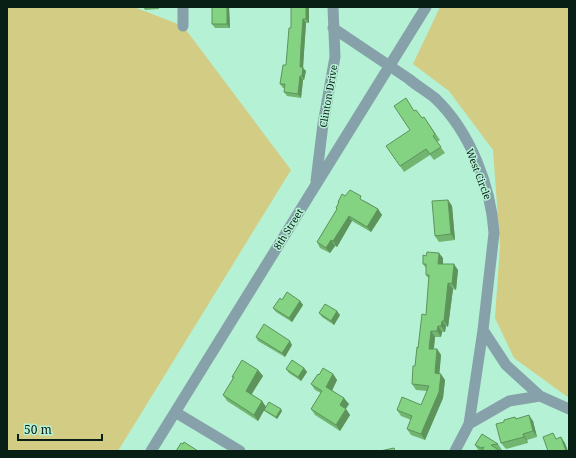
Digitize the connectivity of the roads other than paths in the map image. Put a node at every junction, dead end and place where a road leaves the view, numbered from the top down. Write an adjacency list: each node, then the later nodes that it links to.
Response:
1 (183, 7): 4 (street)
2 (333, 7): 5 (street, Clinton Drive)
3 (426, 7): 6 (street, 8th Street)
4 (183, 26)
5 (333, 28): 6 (street, West Circle); 7 (street, Clinton Drive)
6 (390, 66): 7 (street, 8th Street); 8 (street, West Circle)
7 (315, 185): 11 (street, 8th Street)
8 (483, 330): 9 (street); 12 (street, West Circle)
9 (540, 396): 10 (street); 12 (street)
10 (569, 409)
11 (175, 412): 13 (street, 8th Street); 14 (street)
12 (468, 424): 15 (street, West Circle)
13 (151, 451)
14 (240, 451)
15 (455, 451)

